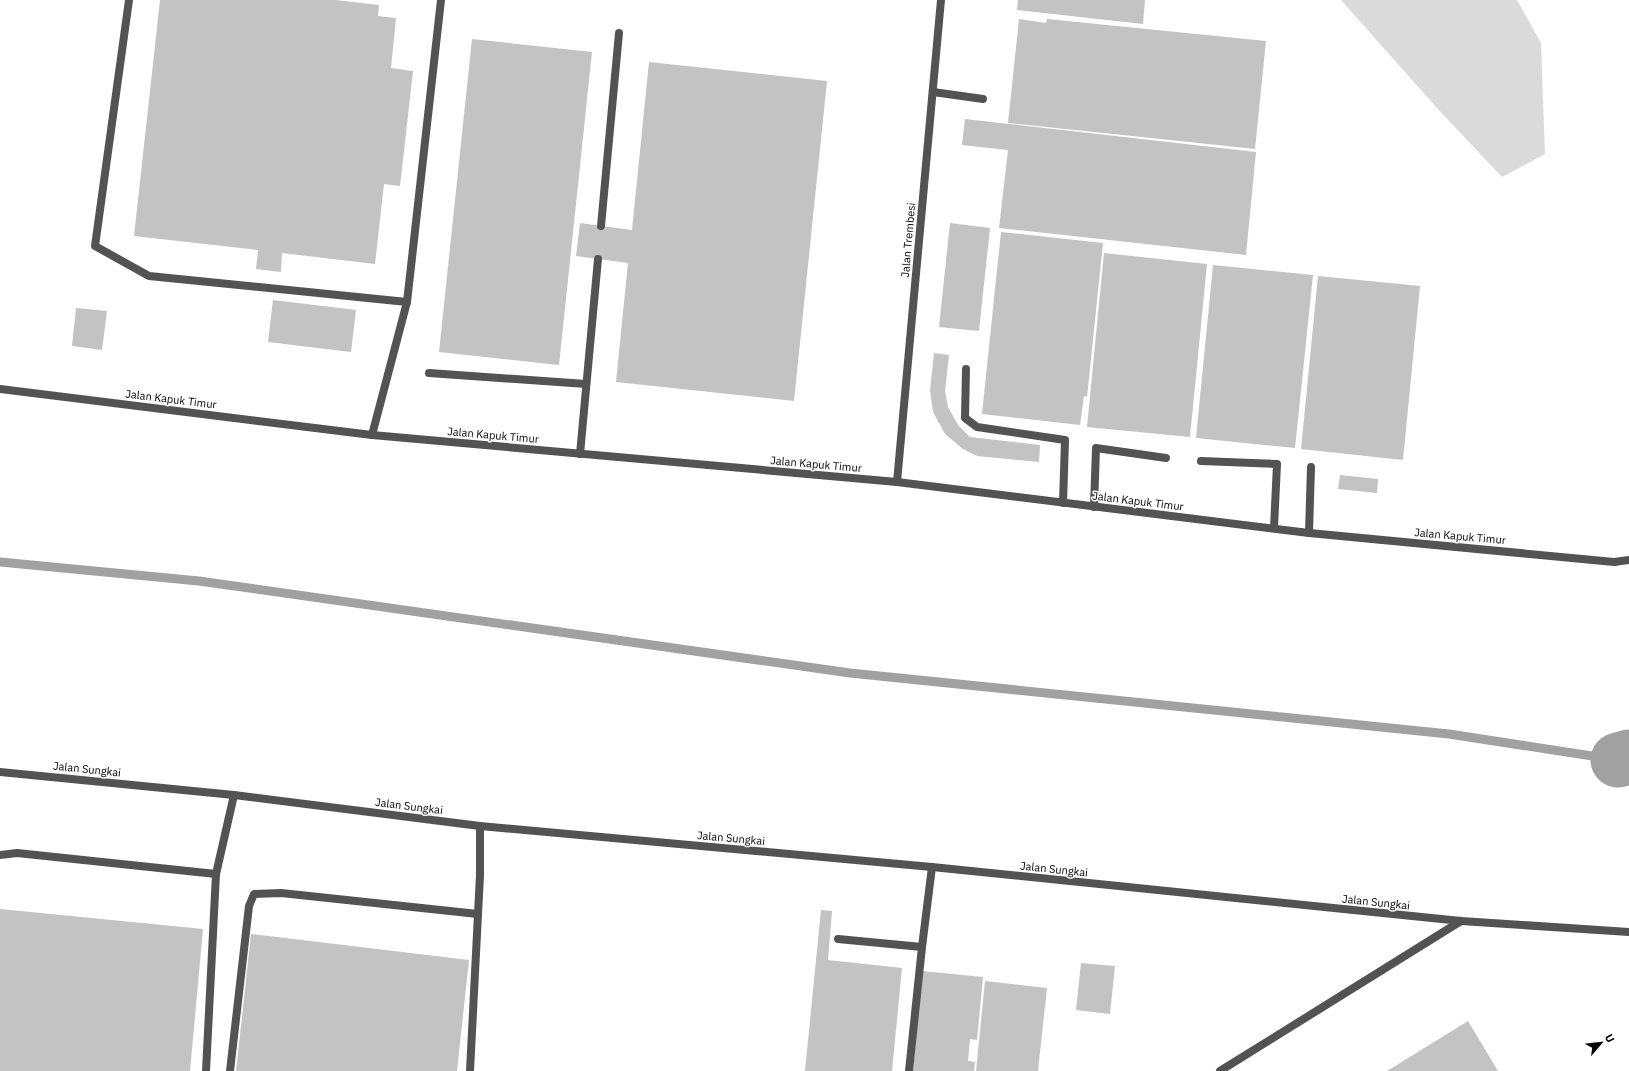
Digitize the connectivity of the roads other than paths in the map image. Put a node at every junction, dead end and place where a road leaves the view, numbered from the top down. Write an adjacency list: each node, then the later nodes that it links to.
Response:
1 (129, 0): 9 (street)
2 (440, 0): 9 (street)
3 (941, 0): 5 (street, Jalan Trembesi)
4 (619, 33): 7 (street)
5 (933, 92): 6 (street); 19 (street, Jalan Trembesi)
6 (983, 99)
7 (601, 226)
8 (598, 259): 12 (street)
9 (407, 302): 14 (street)
10 (966, 369): 20 (street)
11 (428, 373): 12 (street)
12 (586, 384): 15 (street)
13 (0, 389): 14 (street, Jalan Kapuk Timur)
14 (372, 435): 15 (street, Jalan Kapuk Timur)
15 (580, 454): 19 (street, Jalan Kapuk Timur)
16 (1166, 458): 21 (street)
17 (1201, 461): 22 (street)
18 (1311, 468): 23 (street)
19 (897, 482): 20 (street, Jalan Kapuk Timur)
20 (1063, 503): 21 (street, Jalan Kapuk Timur)
21 (1094, 507): 22 (street, Jalan Kapuk Timur)
22 (1274, 528): 23 (street, Jalan Kapuk Timur)
23 (1309, 533): 24 (street, Jalan Kapuk Timur)
24 (1629, 560)
25 (0, 772): 26 (street, Jalan Sungkai)
26 (234, 795): 27 (street, Jalan Sungkai); 30 (street)
27 (480, 826): 29 (street, Jalan Sungkai); 31 (street)
28 (0, 855): 30 (street)
29 (932, 867): 32 (street, Jalan Sungkai); 35 (street)
30 (216, 874): 36 (street)
31 (478, 914): 37 (street); 38 (street)
32 (1461, 921): 33 (street, Jalan Sungkai); 40 (street)
33 (1629, 932)
34 (838, 939): 35 (street)
35 (922, 947): 39 (street)
36 (206, 1071)
37 (230, 1071)
38 (470, 1071)
39 (909, 1071)
40 (1220, 1071)

